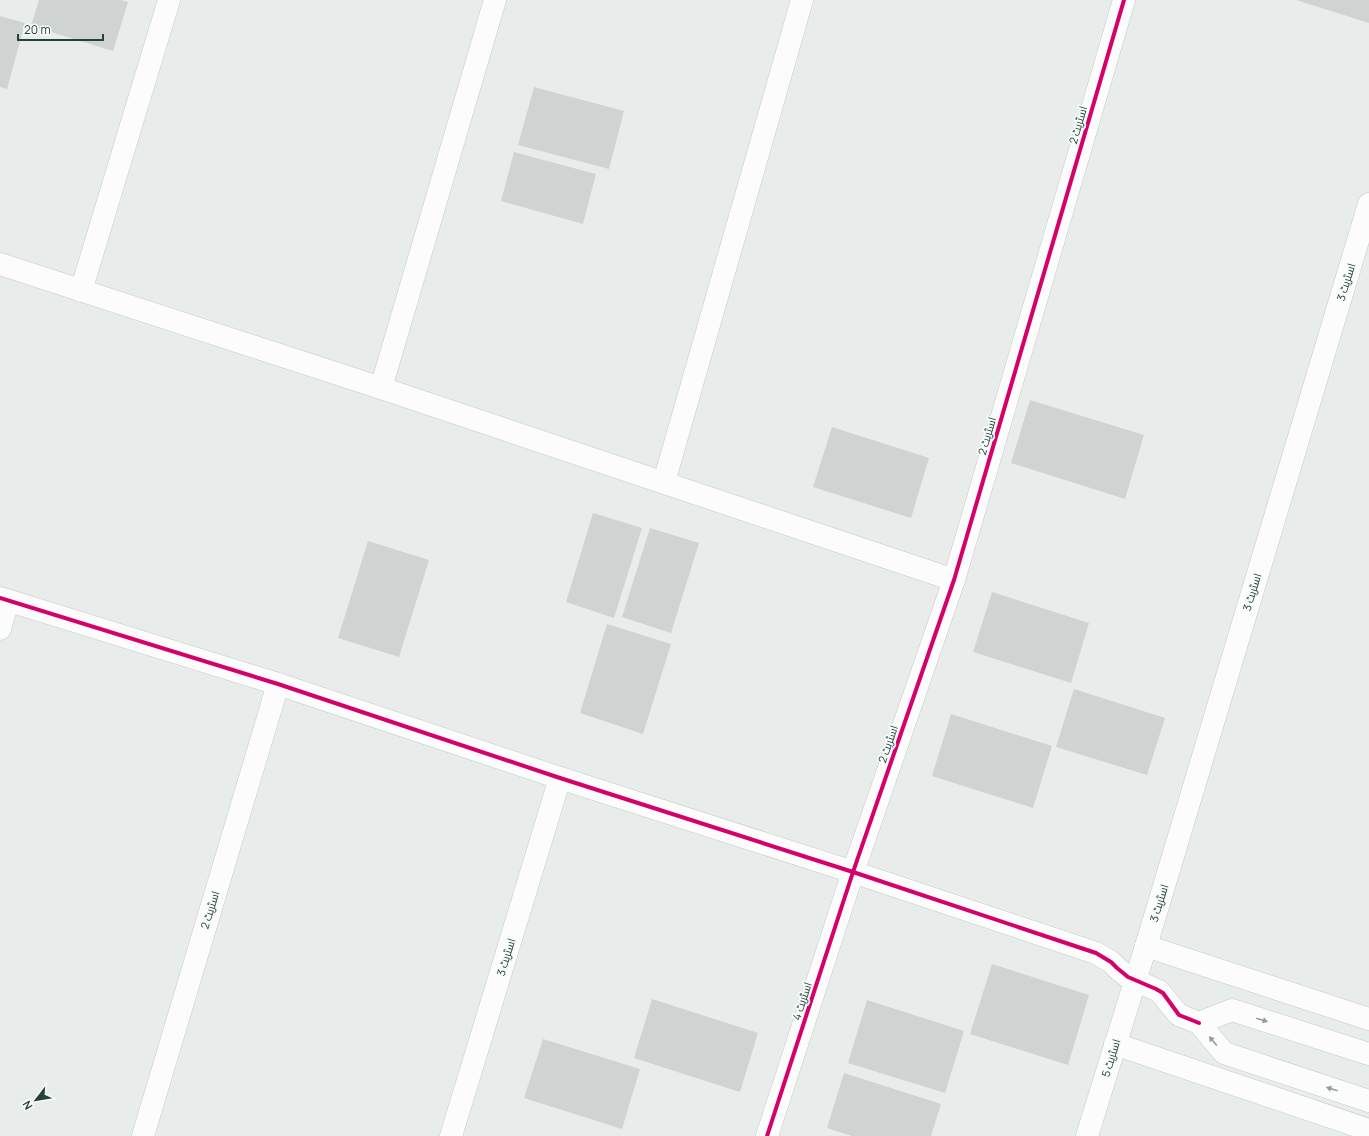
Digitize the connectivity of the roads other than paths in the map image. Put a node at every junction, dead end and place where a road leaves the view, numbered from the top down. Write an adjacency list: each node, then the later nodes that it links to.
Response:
1 (169, 0): 8 (street)
2 (495, 0): 9 (street)
3 (802, 0): 10 (street)
4 (1124, 0): 11 (street, اسٹریٹ 2)
5 (1369, 204): 6 (street, اسٹریٹ 3)
6 (1365, 229): 17 (street, اسٹریٹ 3)
7 (0, 264): 8 (street)
8 (81, 291): 9 (street)
9 (381, 388): 10 (street)
10 (664, 482): 11 (street)
11 (954, 580): 16 (street, اسٹریٹ 2)
12 (4, 599): 13 (street); 14 (street)
13 (0, 629)
14 (278, 684): 15 (street); 25 (street, اسٹریٹ 2)
15 (560, 778): 16 (street); 26 (street, اسٹریٹ 3)
16 (853, 872): 18 (street); 27 (street, اسٹریٹ 4)
17 (1146, 946): 18 (street, اسٹریٹ 3); 19 (street)
18 (1135, 980): 20 (street); 21 (street, اسٹریٹ 5)
19 (1369, 1019)
20 (1199, 1023): 22 (street, one-way to 22); 23 (street, one-way to 20)
21 (1115, 1044): 24 (street); 28 (street, اسٹریٹ 5)
22 (1369, 1054)
23 (1369, 1101)
24 (1369, 1130)
25 (143, 1136)
26 (451, 1136)
27 (767, 1136)
28 (1087, 1136)

